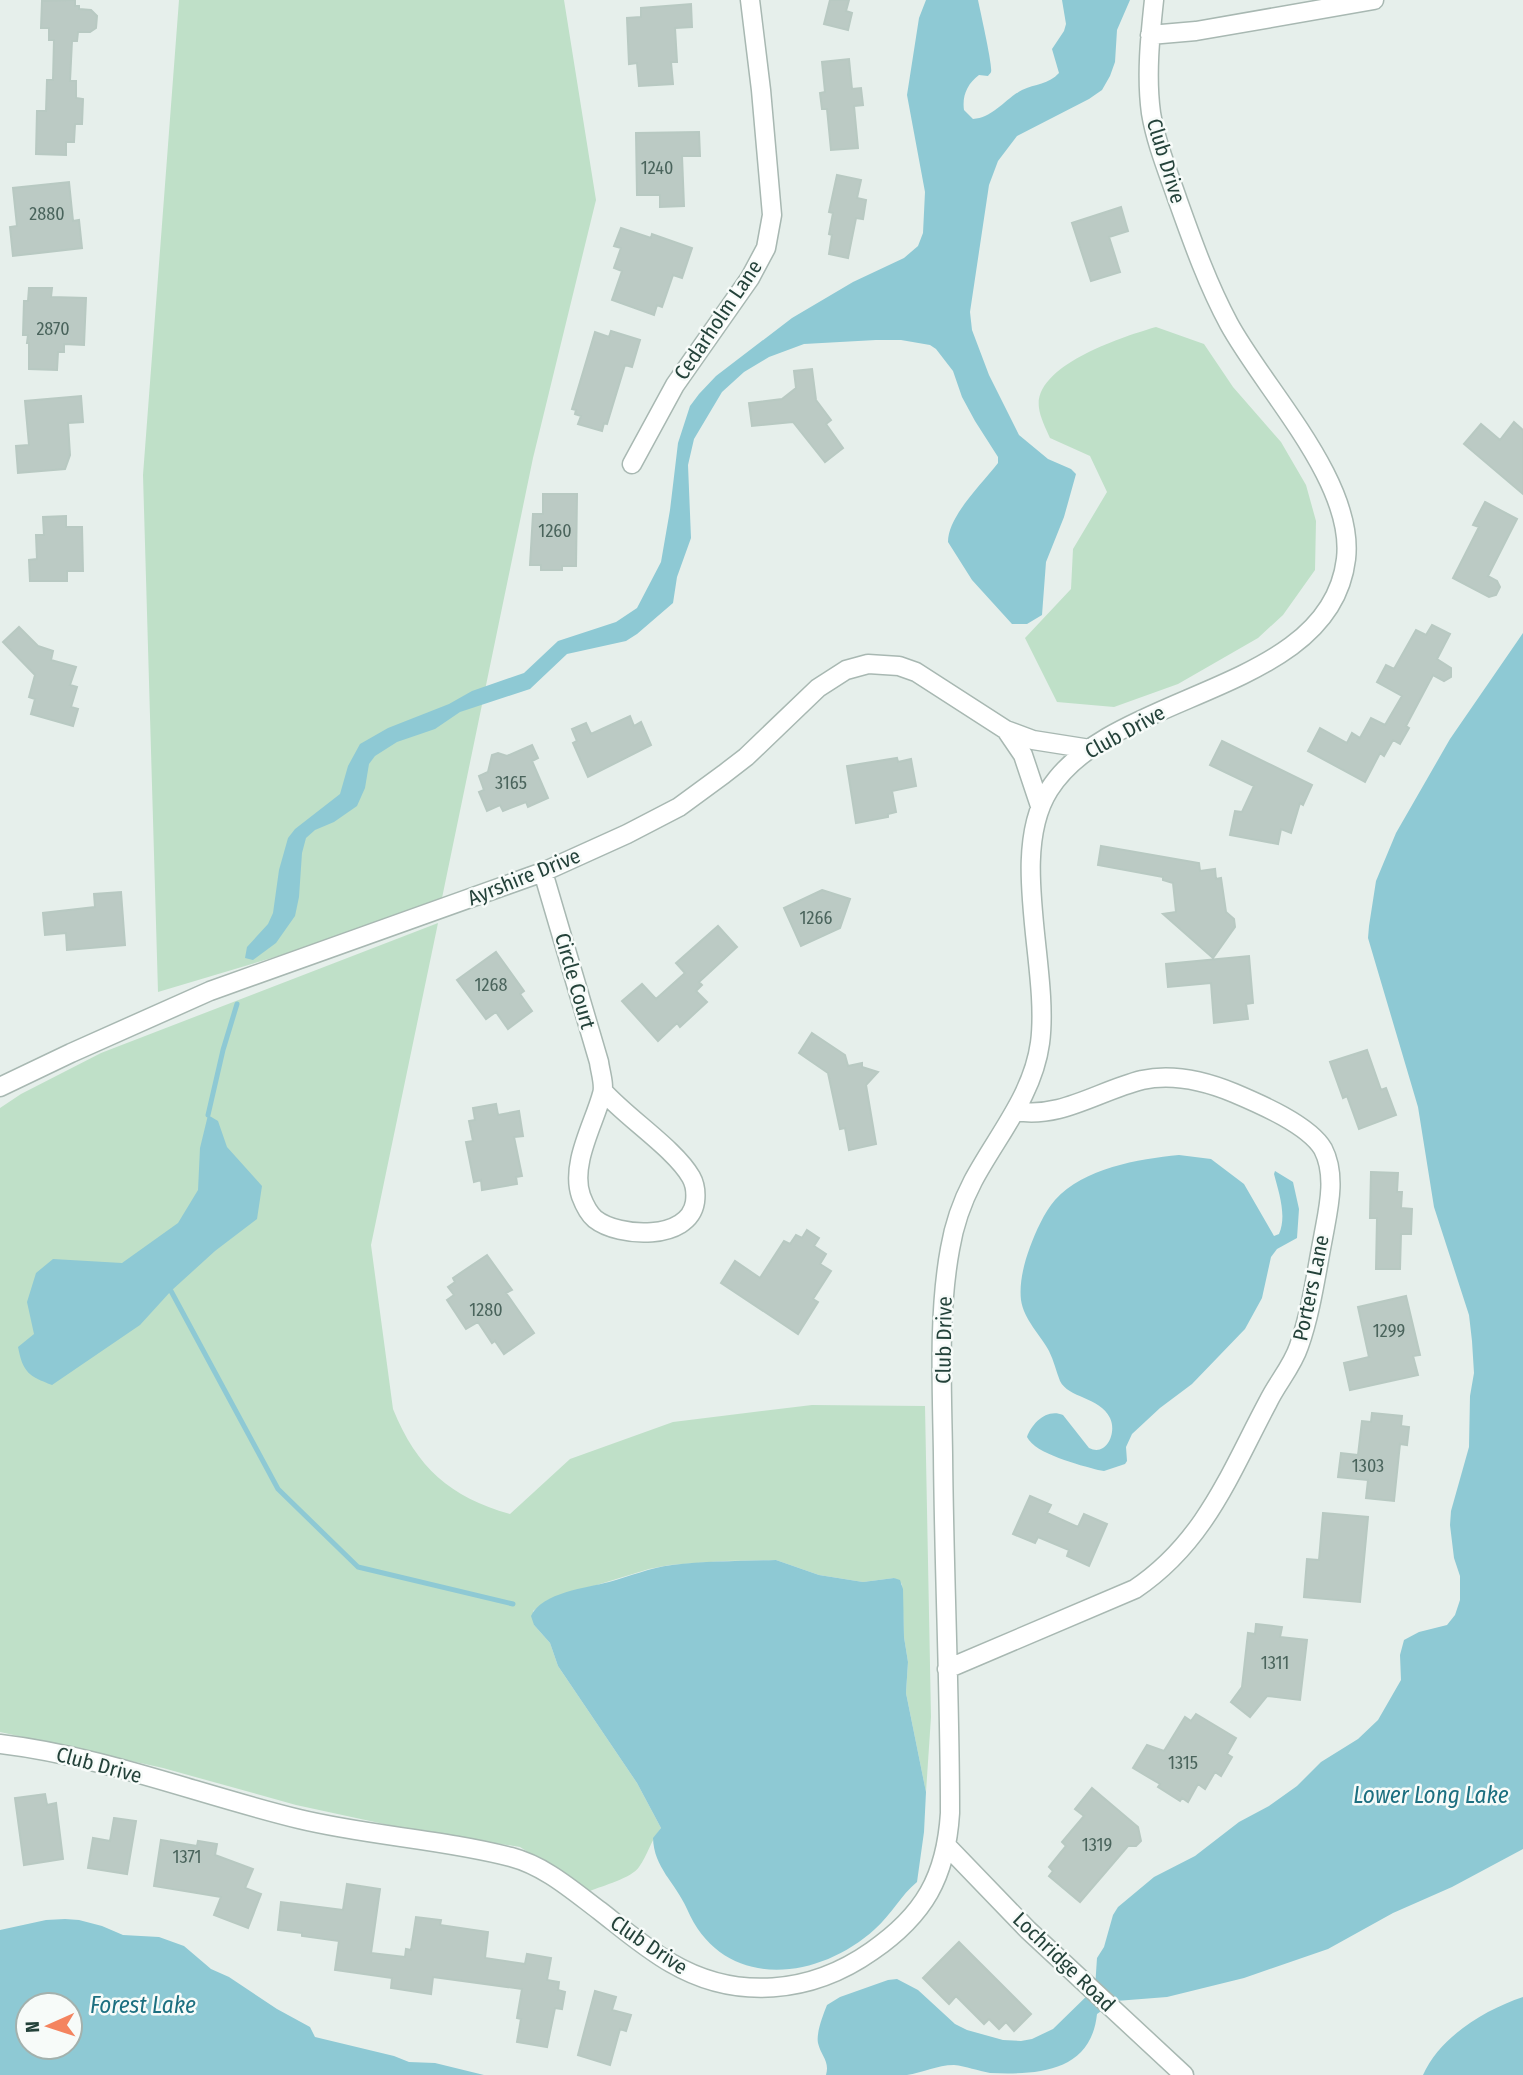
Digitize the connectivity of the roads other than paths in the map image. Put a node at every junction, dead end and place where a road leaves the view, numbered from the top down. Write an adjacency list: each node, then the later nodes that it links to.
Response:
1 (750, 0): 5 (street, Cedarholm Lane)
2 (1154, 0): 4 (street, Club Drive)
3 (1374, 0): 4 (street)
4 (1150, 35): 7 (street, Club Drive)
5 (632, 464)
6 (1006, 730): 7 (street, Ayrshire Drive); 8 (street, Ayrshire Drive); 9 (street, Ayrshire Drive)
7 (1090, 749): 8 (street, Club Drive)
8 (1040, 806): 12 (street, Club Drive)
9 (543, 872): 10 (street, Ayrshire Drive); 11 (street, Circle Court)
10 (0, 1087)
11 (603, 1091): 11 (street, Circle Court)
12 (1015, 1111): 13 (street, Club Drive); 13 (street, Porters Lane)
13 (947, 1669): 15 (street, Club Drive)
14 (0, 1744): 15 (street, Club Drive)
15 (947, 1846): 16 (street, Lochridge Road)
16 (1184, 2075)

